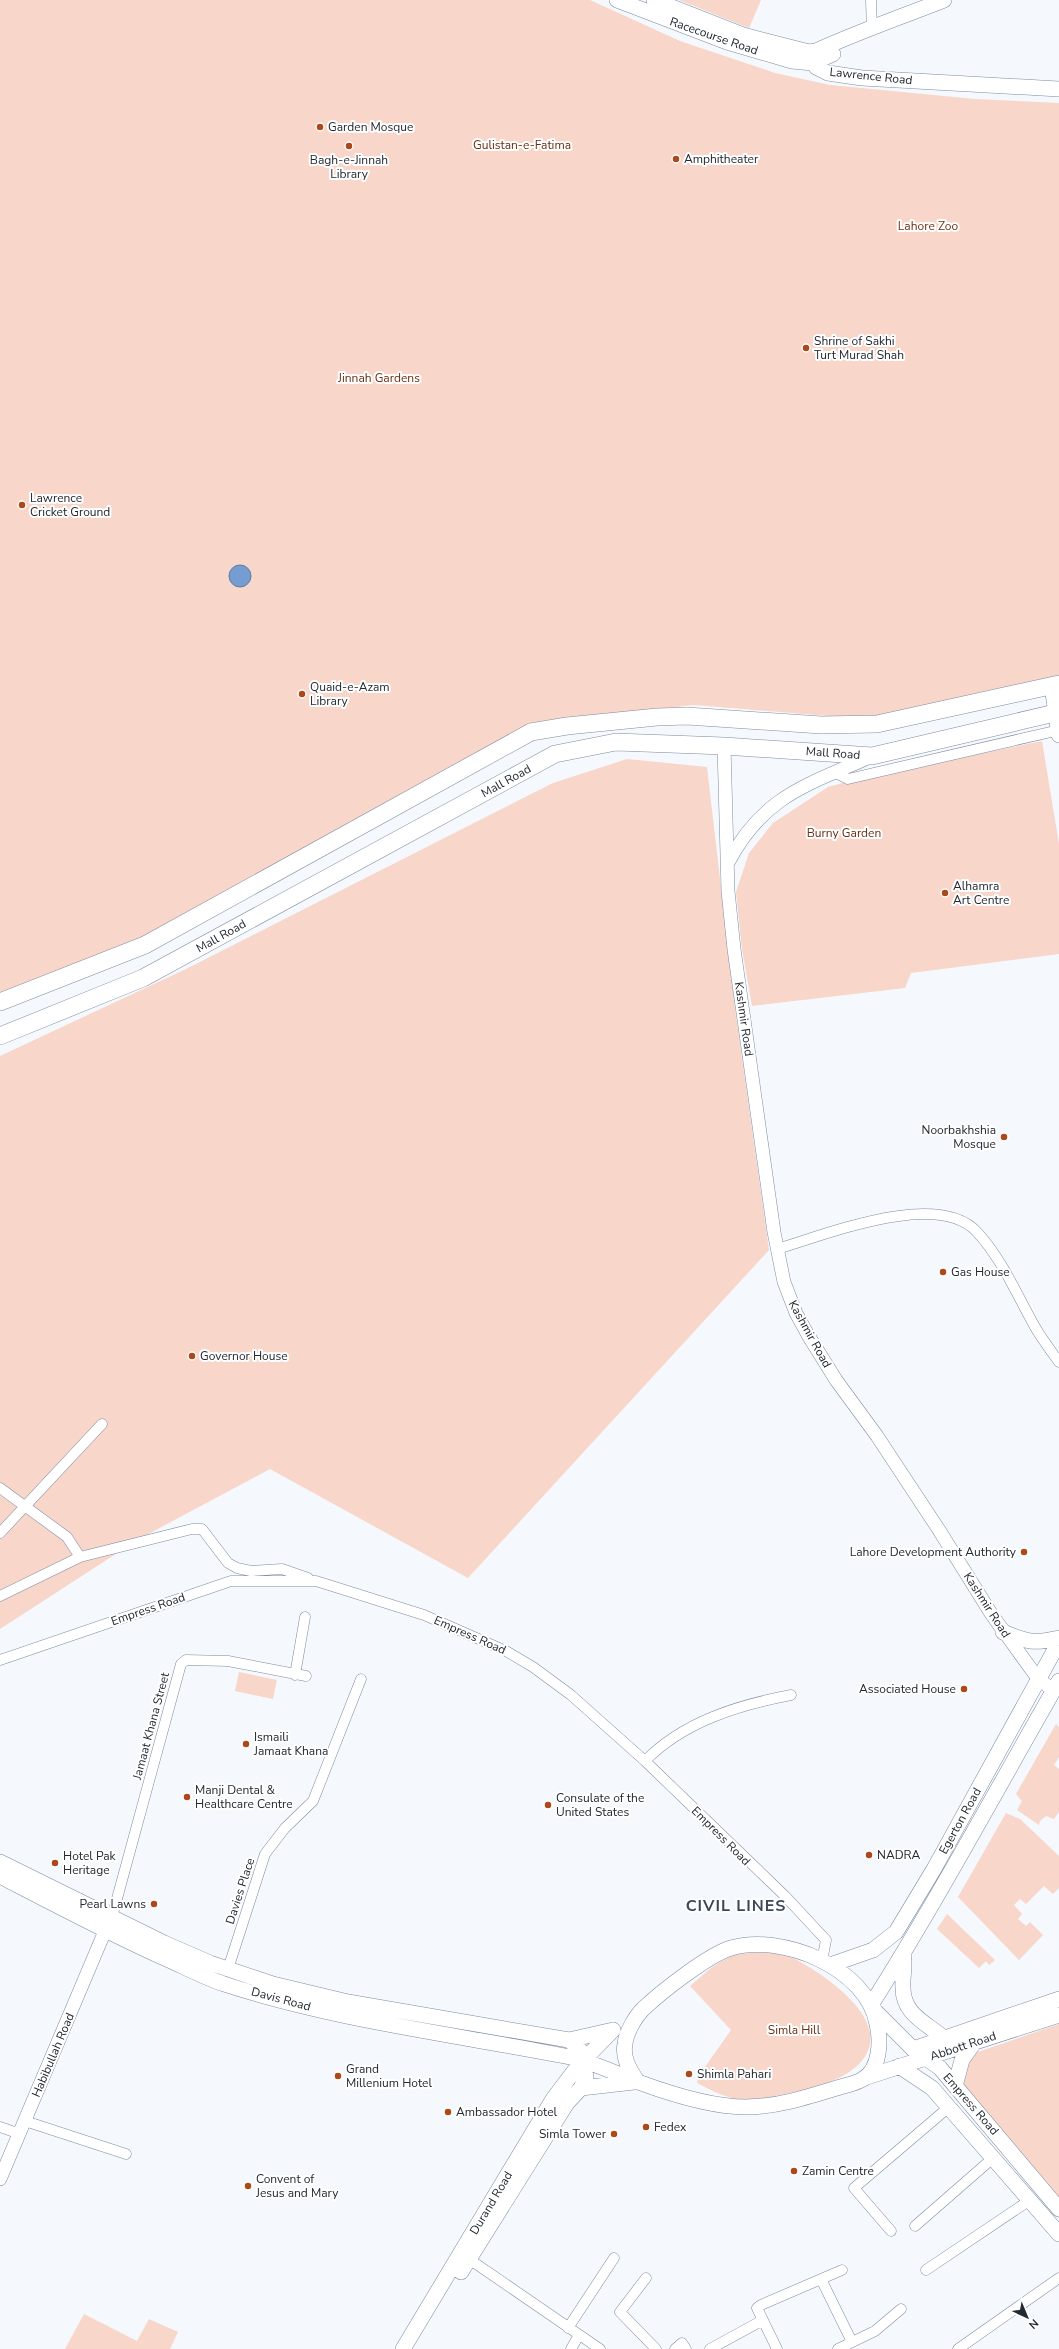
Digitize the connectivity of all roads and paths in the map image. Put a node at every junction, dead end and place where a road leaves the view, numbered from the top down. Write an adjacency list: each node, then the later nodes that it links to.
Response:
1 (617, 0): 7 (main road, Racecourse Road)
2 (654, 0): 7 (main road, Lawrence Road)
3 (871, 0): 5 (street)
4 (944, 0): 5 (main road)
5 (872, 30): 6 (main road); 7 (main road)
6 (833, 54): 7 (main road); 8 (main road)
7 (811, 57): 8 (main road, Lawrence Road)
8 (840, 74): 9 (main road, Lawrence Road)
9 (1059, 89)
10 (1055, 685): 11 (main road); 17 (main road)
11 (1057, 712): 12 (main road); 14 (main road, Mall Road)
12 (1059, 732): 15 (street)
13 (724, 746): 14 (main road, Mall Road); 16 (street, Kashmir Road); 18 (main road, Mall Road)
14 (872, 756): 15 (street)
15 (836, 773): 16 (street)
16 (728, 863): 19 (street, Kashmir Road)
17 (0, 1002)
18 (0, 1036)
19 (777, 1249): 20 (street); 29 (street, Kashmir Road)
20 (1059, 1362)
21 (102, 1424): 23 (street)
22 (0, 1488): 23 (street)
23 (25, 1506): 24 (street); 25 (street)
24 (0, 1533)
25 (80, 1557): 26 (street); 27 (street)
26 (316, 1581): 32 (street, Empress Road); 39 (street, Empress Road)
27 (0, 1596)
28 (305, 1617): 33 (street)
29 (1003, 1632): 30 (main road); 36 (street, Kashmir Road)
30 (1059, 1638)
31 (1059, 1642): 36 (main road, Egerton Road)
32 (0, 1660)
33 (295, 1674): 34 (street, Jamaat Khana Street); 42 (street, Jamaat Khana Street)
34 (306, 1676)
35 (361, 1679): 46 (street, Davies Place)
36 (1039, 1680): 37 (street, Kashmir Road); 45 (main road, Egerton Road)
37 (1057, 1685): 44 (main road, Egerton Road)
38 (791, 1695): 39 (street)
39 (645, 1761): 45 (street, Empress Road)
40 (0, 1862): 42 (main road, Davis Road)
41 (0, 1876): 43 (main road, Davis Road)
42 (112, 1917): 46 (main road, Davis Road)
43 (105, 1931): 57 (main road, Davis Road); 64 (street, Habibullah Road)
44 (904, 1953): 48 (main road, Egerton Road); 51 (main road)
45 (826, 1963): 48 (main road); 49 (main road)
46 (228, 1969): 54 (main road, Davis Road)
47 (1059, 1999): 53 (main road, Abbott Road)
48 (872, 2007): 56 (main road, Abbott Road); 59 (main road)
49 (641, 2011): 52 (main road, Durand Road); 60 (main road)
50 (1059, 2014): 55 (main road, Abbott Road)
51 (919, 2021): 53 (main road); 56 (main road, Empress Road)
52 (613, 2030): 54 (main road, Davis Road); 57 (main road, Durand Road)
53 (945, 2039): 56 (main road, Abbott Road)
54 (569, 2040): 57 (main road)
55 (974, 2043): 56 (main road, Abbott Road); 61 (main road)
56 (933, 2056): 58 (main road, Abbott Road); 61 (main road, Empress Road)
57 (583, 2061): 60 (main road, Davis Road); 62 (main road); 88 (main road, Durand Road)
58 (899, 2066): 59 (main road, Abbott Road); 63 (main road, Empress Road)
59 (867, 2077): 60 (main road)
60 (637, 2081): 62 (main road)
61 (955, 2086): 71 (main road, Empress Road)
62 (581, 2088): 77 (main road, Durand Road)
63 (949, 2107): 68 (main road, Empress Road); 74 (street)
64 (25, 2121): 66 (street, Habibullah Road); 67 (street)
65 (0, 2127): 66 (street)
66 (20, 2134): 69 (street, Habibullah Road)
67 (126, 2154)
68 (993, 2158): 70 (main road, Empress Road); 73 (street)
69 (0, 2179)
70 (1030, 2200): 72 (main road, Empress Road); 79 (street)
71 (1058, 2205): 72 (street)
72 (1042, 2214): 75 (main road, Empress Road)
73 (915, 2226)
74 (891, 2231)
75 (1059, 2234)
76 (614, 2258): 85 (street)
77 (470, 2259): 85 (street); 89 (main road, Durand Road)
78 (842, 2270): 82 (street)
79 (926, 2270)
80 (646, 2278): 92 (street)
81 (1059, 2278): 98 (street)
82 (821, 2279): 84 (street); 87 (street)
83 (901, 2309): 87 (street)
84 (763, 2320): 95 (street); 96 (street)
85 (568, 2328): 86 (street)
86 (579, 2335): 90 (street); 91 (street)
87 (852, 2342): 97 (street)
88 (403, 2349)
89 (414, 2349)
90 (571, 2349)
91 (600, 2349)
92 (656, 2349)
93 (675, 2349): 94 (street)
94 (686, 2349)
95 (710, 2349)
96 (777, 2349)
97 (838, 2349)
98 (958, 2349)

